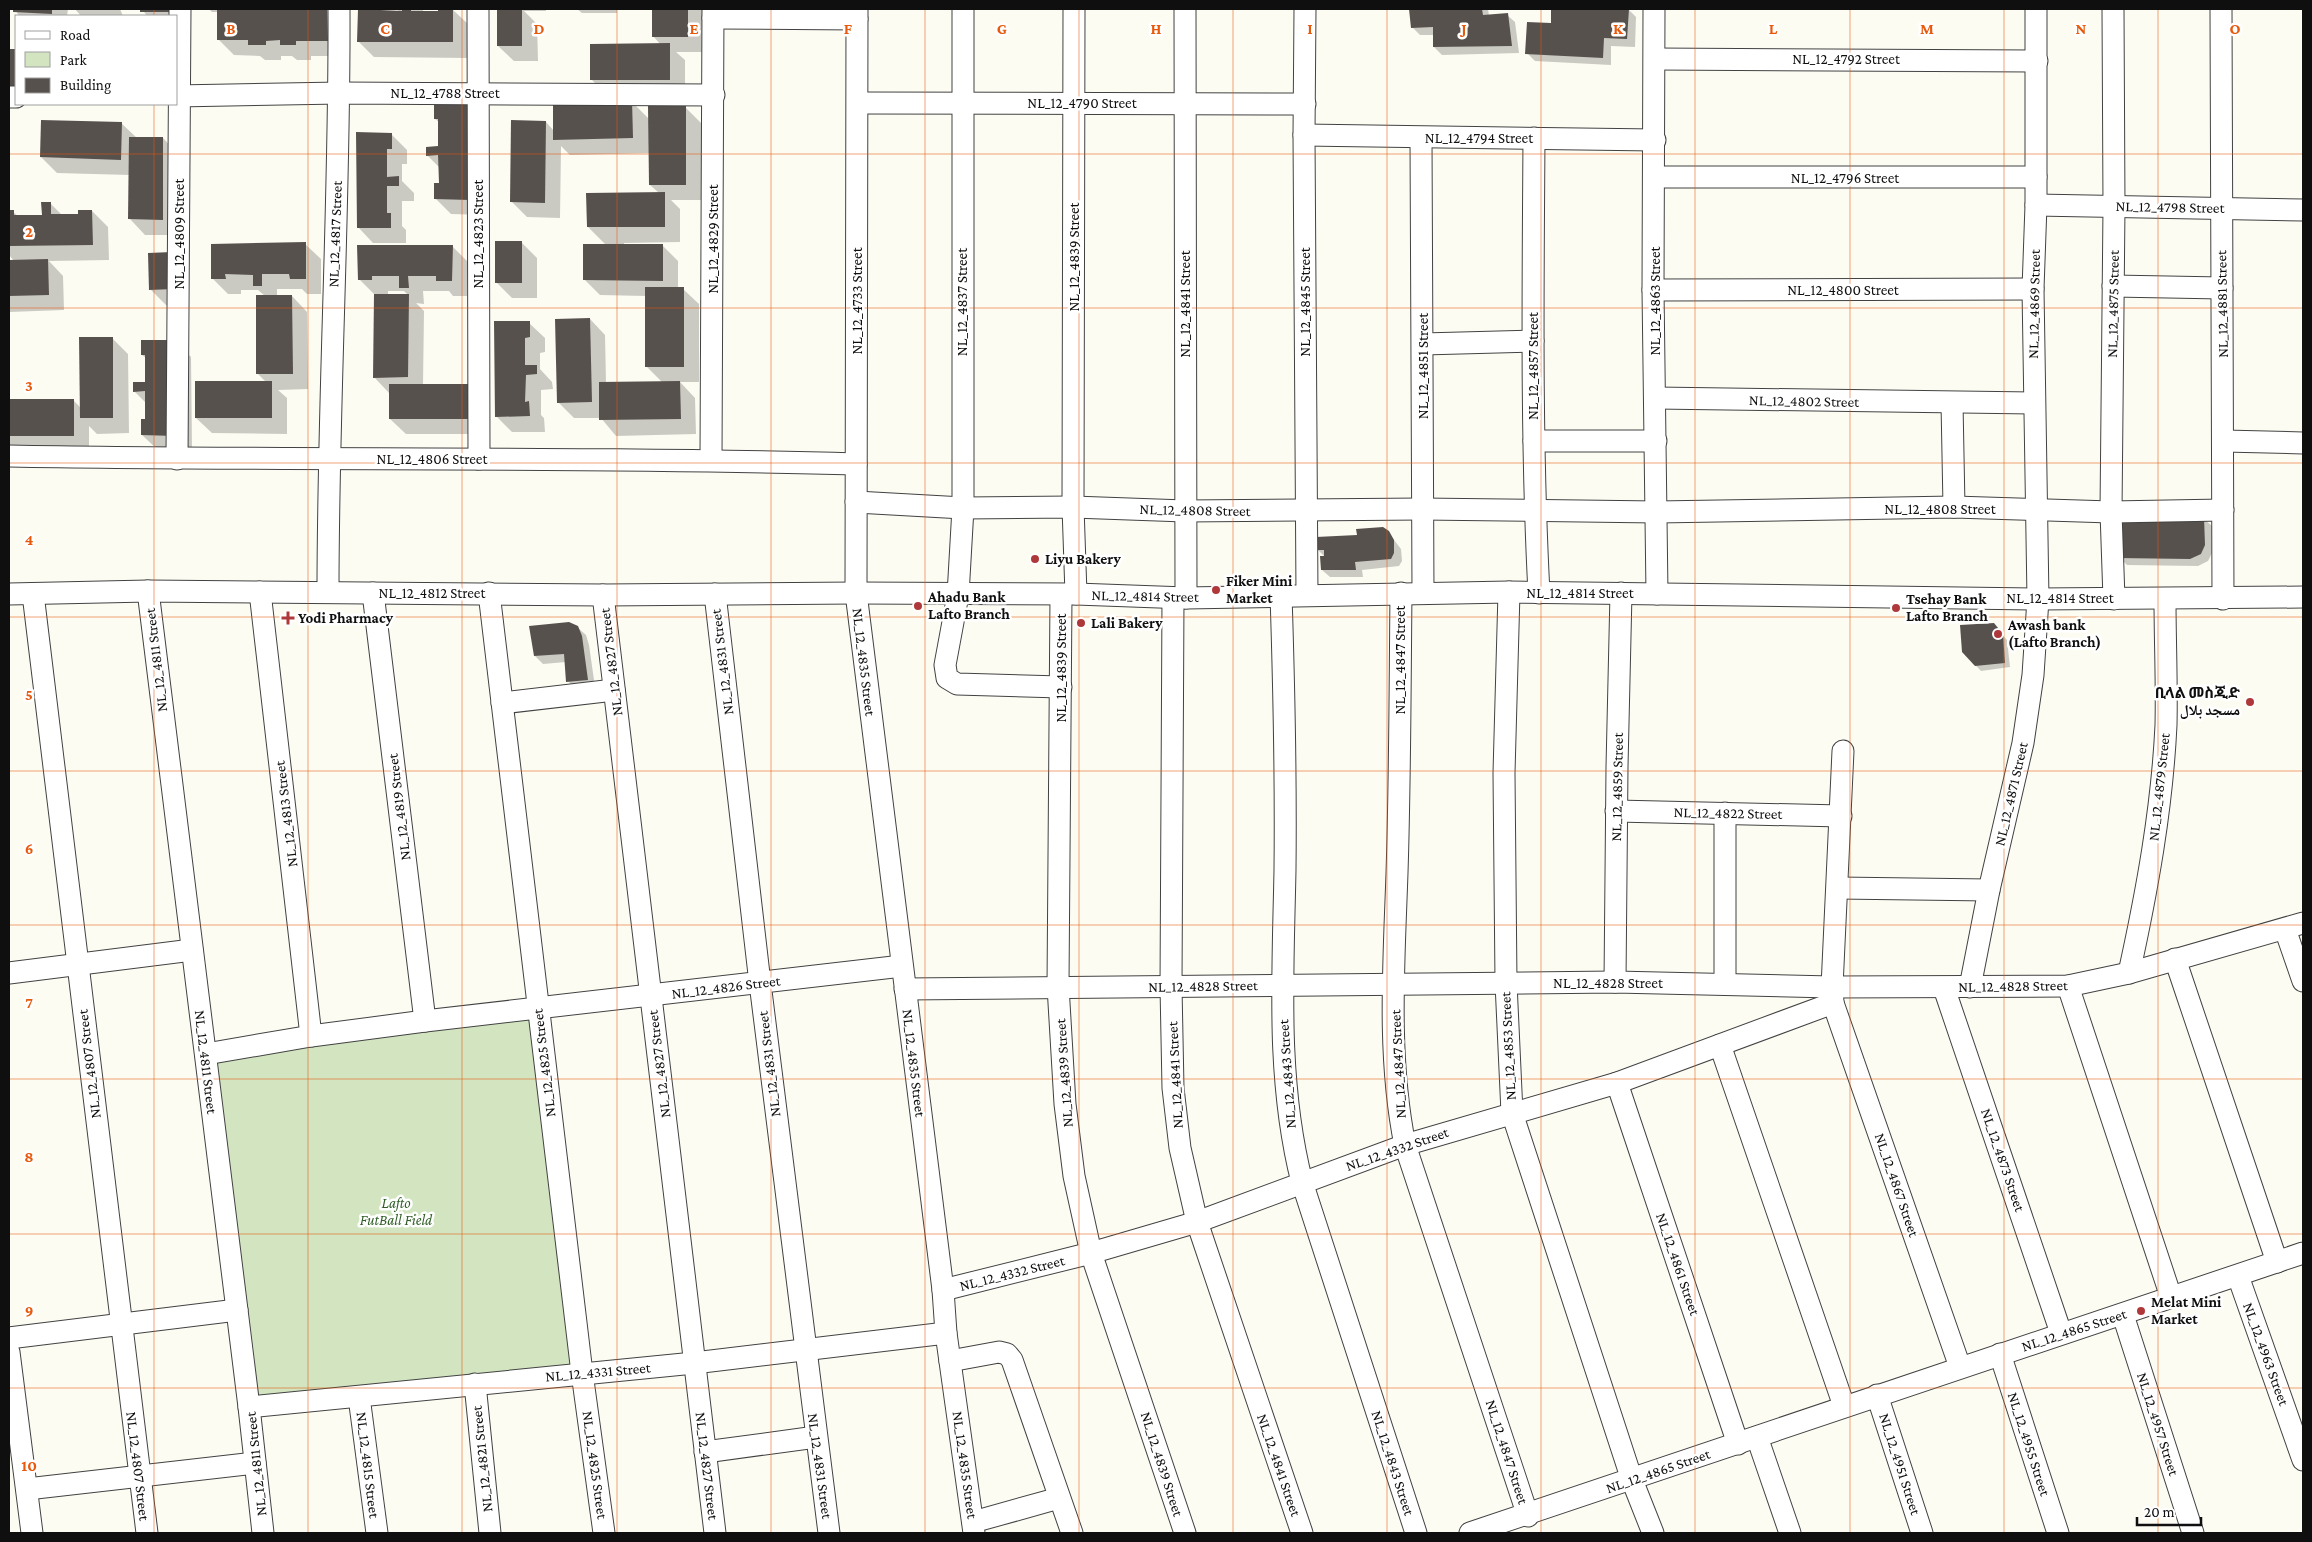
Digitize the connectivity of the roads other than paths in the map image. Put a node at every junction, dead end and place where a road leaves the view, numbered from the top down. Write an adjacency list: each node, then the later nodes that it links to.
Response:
1 (180, 9): 19 (street, NL_12_4809 Street)
2 (339, 9): 16 (street, NL_12_4817 Street)
3 (478, 9): 17 (street, NL_12_4823 Street)
4 (963, 9): 22 (street, NL_12_4837 Street)
5 (1074, 9): 20 (street, NL_12_4839 Street)
6 (1185, 9): 23 (street, NL_12_4841 Street)
7 (1305, 9): 24 (street, NL_12_4845 Street)
8 (1654, 9): 14 (street, NL_12_4863 Street)
9 (2036, 9): 15 (street, NL_12_4869 Street)
10 (2113, 9): 33 (street, NL_12_4875 Street)
11 (2221, 9): 34 (street, NL_12_4881 Street)
12 (713, 13): 13 (street, NL_12_4829 Street); 18 (street, NL_12_4829 Street)
13 (857, 14): 21 (street, NL_12_4733 Street)
14 (1655, 59): 15 (street, NL_12_4792 Street); 29 (street, NL_12_4863 Street)
15 (2037, 61): 31 (street, NL_12_4869 Street)
16 (340, 93): 17 (street, NL_12_4788 Street); 19 (street, NL_12_4788 Street); 52 (street, NL_12_4817 Street)
17 (478, 93): 18 (street, NL_12_4788 Street); 51 (street, NL_12_4823 Street)
18 (714, 95): 53 (street, NL_12_4829 Street)
19 (178, 96)
20 (1074, 102): 22 (street, NL_12_4790 Street); 23 (street, NL_12_4790 Street); 56 (street, NL_12_4839 Street)
21 (858, 103): 22 (street, NL_12_4790 Street); 54 (street, NL_12_4733 Street)
22 (962, 103): 58 (street, NL_12_4837 Street)
23 (1184, 104): 24 (street, NL_12_4790 Street); 63 (street, NL_12_4841 Street)
24 (1305, 104): 26 (street, NL_12_4845 Street)
25 (178, 105): 50 (street, NL_12_4809 Street)
26 (1304, 135): 27 (street, NL_12_4794 Street); 64 (street, NL_12_4845 Street)
27 (1421, 138): 28 (street, NL_12_4794 Street); 41 (street, NL_12_4851 Street)
28 (1534, 138): 29 (street, NL_12_4794 Street); 40 (street, NL_12_4857 Street)
29 (1655, 140): 30 (street, NL_12_4863 Street)
30 (1655, 177): 31 (street, NL_12_4796 Street); 39 (street, NL_12_4863 Street)
31 (2036, 177): 32 (street, NL_12_4869 Street)
32 (2036, 205): 33 (street, NL_12_4798 Street); 38 (street, NL_12_4869 Street)
33 (2114, 207): 34 (street, NL_12_4798 Street); 36 (street, NL_12_4875 Street)
34 (2221, 208): 35 (street, NL_12_4798 Street); 37 (street, NL_12_4881 Street)
35 (2303, 210)
36 (2113, 286): 37 (street); 66 (street, NL_12_4875 Street)
37 (2222, 288): 45 (street, NL_12_4881 Street)
38 (2033, 289): 39 (street, NL_12_4800 Street); 44 (street, NL_12_4869 Street)
39 (1654, 290): 42 (street, NL_12_4863 Street)
40 (1533, 340): 41 (street); 46 (street, NL_12_4857 Street)
41 (1423, 344): 59 (street, NL_12_4851 Street)
42 (1656, 398): 43 (street, NL_12_4802 Street); 47 (street, NL_12_4863 Street)
43 (1952, 403): 44 (street, NL_12_4802 Street); 57 (street)
44 (2033, 403): 61 (street, NL_12_4869 Street)
45 (2224, 440): 48 (street); 62 (street, NL_12_4881 Street)
46 (1534, 441): 47 (street); 60 (street, NL_12_4857 Street)
47 (1656, 441): 65 (street, NL_12_4863 Street)
48 (2303, 443)
49 (9, 456): 50 (street, NL_12_4806 Street)
50 (177, 459): 52 (street, NL_12_4806 Street)
51 (479, 459): 52 (street, NL_12_4806 Street); 53 (street, NL_12_4806 Street)
52 (328, 460): 67 (street, NL_12_4817 Street)
53 (711, 460): 54 (street, NL_12_4806 Street)
54 (856, 464): 55 (street, NL_12_4733 Street)
55 (856, 502): 58 (street, NL_12_4808 Street); 73 (street, NL_12_4733 Street)
56 (1073, 507): 58 (street, NL_12_4808 Street); 63 (street, NL_12_4808 Street); 81 (street, NL_12_4839 Street)
57 (1954, 507): 61 (street, NL_12_4808 Street); 65 (street, NL_12_4808 Street)
58 (963, 508): 84 (street, NL_12_4837 Street)
59 (1422, 509): 60 (street, NL_12_4808 Street); 64 (street, NL_12_4808 Street); 75 (street, NL_12_4851 Street)
60 (1534, 510): 65 (street, NL_12_4808 Street); 76 (street, NL_12_4857 Street)
61 (2037, 510): 66 (street, NL_12_4808 Street); 89 (street, NL_12_4869 Street)
62 (2223, 510): 66 (street, NL_12_4808 Street); 92 (street, NL_12_4881 Street)
63 (1185, 511): 64 (street, NL_12_4808 Street); 88 (street, NL_12_4841 Street)
64 (1306, 511): 86 (street, NL_12_4845 Street)
65 (1657, 512): 82 (street, NL_12_4863 Street)
66 (2111, 512): 90 (street, NL_12_4875 Street)
67 (328, 591): 69 (street, NL_12_4812 Street); 71 (street, NL_12_4812 Street)
68 (148, 592): 69 (street, NL_12_4812 Street); 79 (street, NL_12_4812 Street); 103 (street, NL_12_4811 Street)
69 (260, 592): 126 (street, NL_12_4813 Street)
70 (1509, 592): 75 (street, NL_12_4814 Street); 76 (street, NL_12_4814 Street); 113 (street, NL_12_4853 Street)
71 (373, 593): 72 (street, NL_12_4812 Street); 125 (street, NL_12_4819 Street)
72 (489, 593): 83 (street, NL_12_4812 Street); 95 (street, NL_12_4825 Street)
73 (856, 593): 80 (street, NL_12_4812 Street); 84 (street, NL_12_4814 Street); 106 (street, NL_12_4835 Street)
74 (1401, 593): 75 (street, NL_12_4814 Street); 86 (street, NL_12_4814 Street); 112 (street, NL_12_4847 Street)
75 (1423, 593)
76 (1539, 593): 77 (street, NL_12_4814 Street)
77 (1621, 593): 82 (street, NL_12_4814 Street); 97 (street, NL_12_4859 Street)
78 (9, 594): 79 (street, NL_12_4812 Street)
79 (33, 594): 105 (street, NL_12_4807 Street)
80 (715, 594): 83 (street, NL_12_4812 Street); 111 (street, NL_12_4831 Street)
81 (1069, 594): 84 (street, NL_12_4814 Street); 88 (street, NL_12_4814 Street); 93 (street, NL_12_4839 Street)
82 (1657, 594): 89 (street, NL_12_4814 Street)
83 (603, 595): 94 (street, NL_12_4827 Street)
84 (958, 595): 93 (street, NL_12_4837 Street)
85 (1282, 595): 86 (street, NL_12_4814 Street); 88 (street, NL_12_4814 Street); 114 (street, NL_12_4843 Street)
86 (1307, 595)
87 (2303, 597): 92 (street, NL_12_4814 Street)
88 (1180, 598): 118 (street, NL_12_4841 Street)
89 (2038, 598): 90 (street, NL_12_4814 Street); 101 (street, NL_12_4871 Street)
90 (2114, 599): 91 (street, NL_12_4814 Street)
91 (2165, 599): 92 (street, NL_12_4814 Street); 108 (street, NL_12_4879 Street)
92 (2223, 599)
93 (1061, 687): 116 (street, NL_12_4839 Street)
94 (614, 690): 95 (street); 123 (street, NL_12_4827 Street)
95 (502, 702): 124 (street, NL_12_4825 Street)
96 (1843, 751): 99 (street, NL_12_4867 Street)
97 (1616, 811): 98 (street, NL_12_4822 Street); 110 (street, NL_12_4859 Street)
98 (1724, 813): 99 (street, NL_12_4822 Street); 115 (street)
99 (1841, 816): 100 (street, NL_12_4867 Street)
100 (1838, 888): 101 (street); 122 (street, NL_12_4867 Street)
101 (1988, 890): 119 (street, NL_12_4871 Street)
102 (2294, 926): 104 (street, NL_12_4828 Street); 109 (street)
103 (192, 950): 105 (street); 128 (street, NL_12_4811 Street)
104 (2175, 959): 108 (street, NL_12_4828 Street); 136 (street)
105 (78, 964): 107 (street); 142 (street, NL_12_4807 Street)
106 (902, 966): 111 (street, NL_12_4826 Street); 121 (street, NL_12_4835 Street)
107 (9, 973)
108 (2130, 973): 117 (street, NL_12_4828 Street)
109 (2303, 981)
110 (1615, 982): 113 (street, NL_12_4828 Street); 115 (street, NL_12_4828 Street)
111 (760, 983): 123 (street, NL_12_4826 Street); 146 (street, NL_12_4831 Street)
112 (1394, 983): 113 (street, NL_12_4828 Street); 114 (street, NL_12_4828 Street); 131 (street, NL_12_4847 Street)
113 (1506, 983): 130 (street, NL_12_4853 Street)
114 (1283, 984): 118 (street, NL_12_4828 Street); 132 (street, NL_12_4843 Street)
115 (1725, 984): 122 (street, NL_12_4828 Street)
116 (1058, 986): 118 (street, NL_12_4828 Street); 121 (street, NL_12_4828 Street); 134 (street, NL_12_4839 Street)
117 (2068, 986): 119 (street, NL_12_4828 Street); 139 (street)
118 (1171, 987): 133 (street, NL_12_4841 Street)
119 (1970, 987): 120 (street, NL_12_4828 Street)
120 (1944, 988): 122 (street, NL_12_4828 Street); 144 (street, NL_12_4873 Street)
121 (905, 989): 138 (street, NL_12_4835 Street)
122 (1832, 995): 127 (street, NL_12_4332 Street); 151 (street, NL_12_4867 Street)
123 (650, 996): 124 (street, NL_12_4826 Street); 150 (street, NL_12_4827 Street)
124 (538, 1009): 125 (street, NL_12_4826 Street); 152 (street, NL_12_4825 Street)
125 (424, 1021): 126 (street, NL_12_4826 Street)
126 (311, 1036): 128 (street, NL_12_4826 Street)
127 (1720, 1045): 129 (street, NL_12_4332 Street); 156 (street)
128 (206, 1054): 140 (street, NL_12_4811 Street)
129 (1617, 1083): 130 (street, NL_12_4332 Street); 160 (street, NL_12_4861 Street)
130 (1512, 1112): 131 (street, NL_12_4332 Street); 165 (street, NL_12_4853 Street)
131 (1405, 1144): 132 (street, NL_12_4332 Street); 168 (street, NL_12_4847 Street)
132 (1302, 1182): 133 (street, NL_12_4332 Street); 181 (street, NL_12_4843 Street)
133 (1197, 1222): 134 (street, NL_12_4332 Street); 180 (street, NL_12_4841 Street)
134 (1091, 1253): 138 (street, NL_12_4332 Street); 179 (street, NL_12_4839 Street)
135 (2303, 1253): 136 (street, NL_12_4865 Street)
136 (2276, 1262): 137 (street, NL_12_4865 Street)
137 (2238, 1276): 139 (street, NL_12_4865 Street); 162 (street, NL_12_4963 Street)
138 (943, 1290): 143 (street, NL_12_4835 Street)
139 (2172, 1297): 141 (street, NL_12_4865 Street)
140 (237, 1310): 142 (street); 157 (street, NL_12_4811 Street)
141 (2122, 1314): 144 (street, NL_12_4865 Street); 187 (street, NL_12_4957 Street)
142 (120, 1326): 145 (street); 164 (street, NL_12_4807 Street)
143 (946, 1333): 146 (street, NL_12_4331 Street); 149 (street, NL_12_4835 Street)
144 (2061, 1333): 148 (street, NL_12_4865 Street)
145 (9, 1338)
146 (805, 1351): 150 (street, NL_12_4331 Street); 159 (street, NL_12_4831 Street)
147 (9, 1352): 158 (street)
148 (2000, 1354): 151 (street, NL_12_4865 Street); 186 (street, NL_12_4955 Street)
149 (950, 1361): 167 (street); 169 (street, NL_12_4835 Street)
150 (694, 1363): 152 (street, NL_12_4331 Street); 161 (street, NL_12_4827 Street)
151 (1960, 1367): 154 (street, NL_12_4865 Street)
152 (582, 1373): 153 (street, NL_12_4331 Street); 175 (street, NL_12_4825 Street)
153 (475, 1384): 155 (street, NL_12_4331 Street); 174 (street, NL_12_4821 Street)
154 (1877, 1395): 156 (street, NL_12_4865 Street); 185 (street, NL_12_4951 Street)
155 (360, 1396): 157 (street, NL_12_4331 Street); 173 (street, NL_12_4815 Street)
156 (1844, 1406): 160 (street, NL_12_4865 Street)
157 (250, 1407): 163 (street, NL_12_4811 Street)
158 (13, 1423): 166 (street)
159 (816, 1437): 161 (street); 177 (street, NL_12_4831 Street)
160 (1748, 1441): 165 (street, NL_12_4865 Street); 184 (street, NL_12_4861 Street)
161 (705, 1452): 176 (street, NL_12_4827 Street)
162 (2303, 1460)
163 (255, 1463): 164 (street); 172 (street, NL_12_4811 Street)
164 (140, 1478): 166 (street); 171 (street, NL_12_4807 Street)
165 (1632, 1480): 168 (street, NL_12_4865 Street); 183 (street, NL_12_4853 Street)
166 (27, 1490): 170 (street)
167 (1059, 1498): 169 (street); 178 (street)
168 (1517, 1523): 182 (street, NL_12_4865 Street)
169 (973, 1527)
170 (32, 1533)
171 (147, 1533)
172 (263, 1533)
173 (376, 1533)
174 (490, 1533)
175 (604, 1533)
176 (715, 1533)
177 (829, 1533)
178 (1072, 1533)
179 (1185, 1533)
180 (1302, 1533)
181 (1416, 1533)
182 (1470, 1533)
183 (1652, 1533)
184 (1790, 1533)
185 (1922, 1533)
186 (2058, 1533)
187 (2193, 1533)

